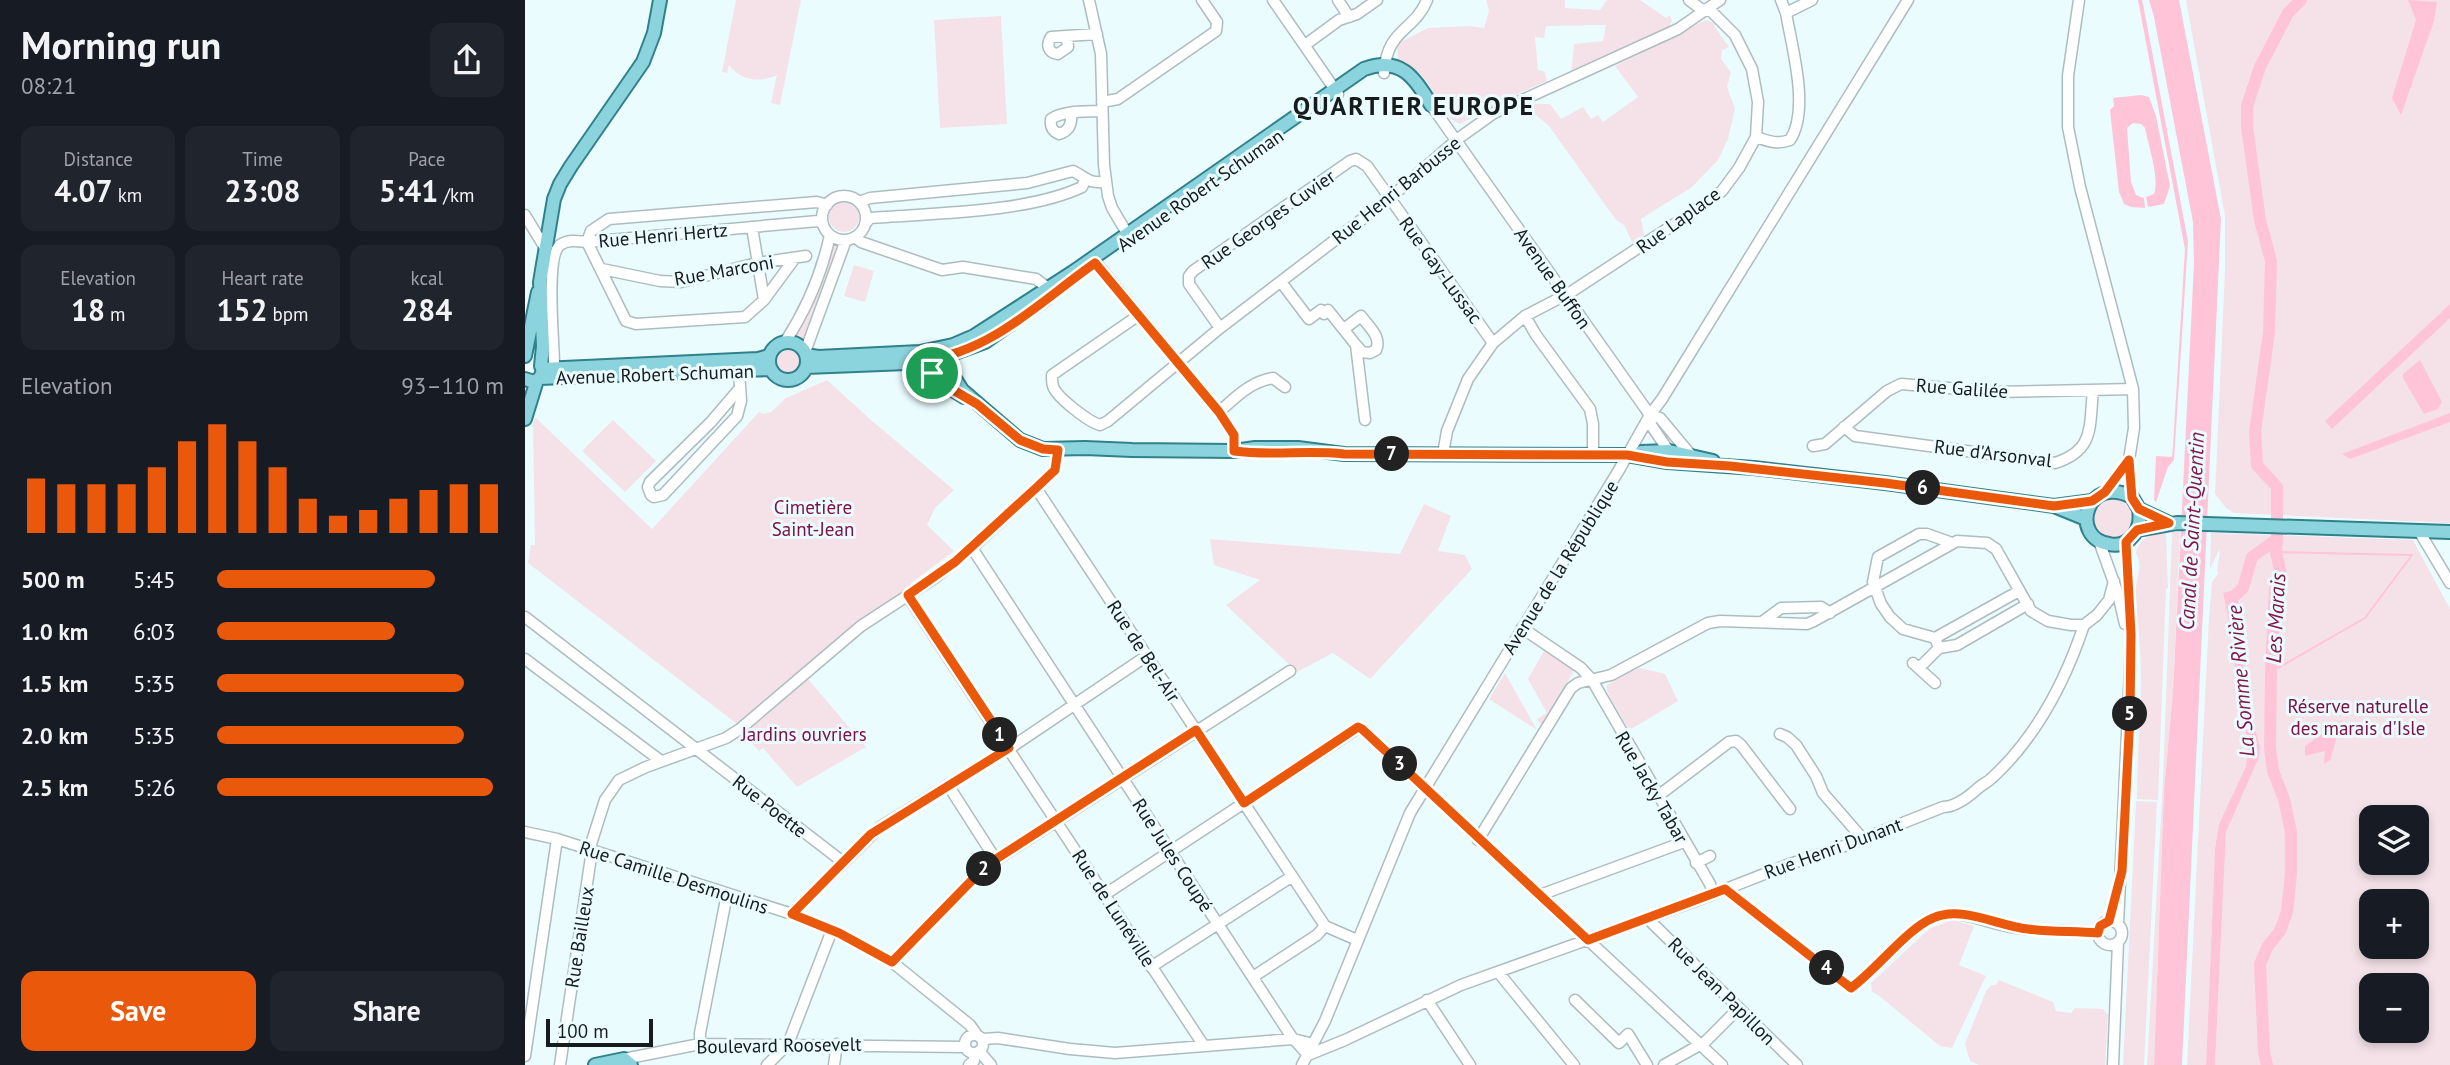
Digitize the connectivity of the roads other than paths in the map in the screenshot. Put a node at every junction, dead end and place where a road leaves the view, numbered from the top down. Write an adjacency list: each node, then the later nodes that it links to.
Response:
1 (660, 0): 40 (main road)
2 (1089, 0): 17 (street)
3 (1202, 0): 23 (street)
4 (1273, 0): 19 (street)
5 (1338, 0): 16 (street)
6 (1377, 0): 16 (street)
7 (1689, 0): 14 (street, Rue Laplace)
8 (1720, 0): 14 (street, Rue Henri Barbusse)
9 (1781, 0): 15 (street)
10 (1812, 0): 15 (street)
11 (1908, 0): 73 (street, Avenue de la République)
12 (2079, 0): 69 (street)
13 (1423, 2): 20 (street)
14 (1706, 11): 25 (street, Rue Laplace); 26 (street, Rue Henri Barbusse)
15 (1786, 13): 25 (street)
16 (1349, 17): 19 (street)
17 (1097, 34): 18 (street); 23 (street)
18 (1067, 36)
19 (1304, 45): 21 (street)
20 (1384, 66): 21 (main road, Avenue Robert Schuman); 22 (main road)
21 (1336, 92): 37 (main road, Avenue Robert Schuman)
22 (1431, 105): 26 (street)
23 (1102, 107): 24 (street); 28 (street)
24 (1071, 114)
25 (1756, 137): 47 (street, Rue Laplace)
26 (1456, 141): 29 (street, Rue Henri Barbusse); 47 (street, Avenue Buffon)
27 (1085, 180): 28 (street); 30 (street); 34 (street)
28 (1106, 182): 37 (street)
29 (1390, 198): 45 (street, Rue Henri Barbusse); 51 (street, Rue Georges Cuvier); 54 (street, Rue Gay-Lussac)
30 (859, 202): 31 (street); 34 (street)
31 (827, 205): 33 (street); 39 (street, Rue Henri Hertz)
32 (525, 215): 40 (street)
33 (823, 224): 35 (street, Rue Henri Hertz); 36 (street)
34 (865, 224): 38 (street)
35 (752, 227): 39 (street, Rue Henri Hertz); 42 (street)
36 (830, 235): 38 (street); 53 (street)
37 (1128, 236): 41 (main road, Avenue Robert Schuman)
38 (851, 239): 46 (street); 59 (street)
39 (587, 242): 43 (street); 44 (street)
40 (545, 248): 44 (main road)
41 (1093, 260): 46 (main road, Avenue Robert Schuman); 49 (street); 56 (main road, Avenue Robert Schuman)
42 (757, 263): 43 (street, Rue Marconi); 48 (street); 48 (street, Rue Marconi)
43 (602, 269): 48 (street)
44 (545, 277): 58 (main road); 65 (street); 65 (main road)
45 (1281, 282): 51 (street, Rue Henri Barbusse); 52 (street)
46 (1048, 288): 57 (main road, Avenue Robert Schuman)
47 (1565, 295): 50 (street, Rue Laplace); 73 (street, Avenue Buffon)
48 (764, 300)
49 (1139, 315): 61 (street); 61 (street, Rue Henri Barbusse)
50 (1525, 316): 54 (street, Rue Laplace); 84 (street)
51 (1220, 328): 61 (street, Rue Henri Barbusse)
52 (1344, 329): 55 (street); 55 (street)
53 (785, 342): 59 (main road); 60 (main road)
54 (1493, 343): 82 (street, Rue Laplace)
55 (1356, 345): 75 (street)
56 (970, 348): 57 (main road, Avenue Robert Schuman); 66 (main road)
57 (944, 352): 59 (main road, Avenue Robert Schuman); 63 (main road, Avenue Robert Schuman); 66 (main road)
58 (525, 356)
59 (806, 358): 60 (main road); 63 (main road)
60 (770, 363): 64 (main road, Avenue Robert Schuman); 65 (main road, Avenue Robert Schuman)
61 (1177, 363): 72 (street)
62 (525, 364): 65 (main road)
63 (927, 366): 71 (main road)
64 (739, 371): 65 (main road, Avenue Robert Schuman); 68 (street)
65 (543, 372): 74 (main road)
66 (954, 378): 71 (main road)
67 (1285, 387): 72 (street)
68 (740, 388): 77 (street); 78 (street)
69 (2133, 389): 70 (street, Rue Galilée); 87 (street)
70 (2093, 391): 76 (street, Rue Galilée); 76 (street, Rue d'Arsonval)
71 (977, 404): 80 (main road)
72 (1219, 412): 81 (street)
73 (1650, 415): 83 (street, Avenue Buffon); 85 (street, Avenue de la République); 86 (street, Avenue Buffon)
74 (525, 419)
75 (1365, 421)
76 (1844, 427): 79 (street, Rue Galilée)
77 (703, 430): 78 (street); 78 (street)
78 (714, 440)
79 (1812, 446)
80 (1058, 450): 81 (main road); 89 (street, Rue Bailleux)
81 (1234, 451): 82 (main road)
82 (1443, 454): 84 (main road)
83 (1691, 454): 86 (main road); 88 (main road)
84 (1593, 455): 85 (main road)
85 (1627, 455): 86 (main road); 118 (street, Avenue de la République)
86 (1673, 457): 88 (main road)
87 (2129, 460): 90 (street); 92 (street)
88 (1730, 466): 93 (main road)
89 (1036, 488): 102 (street, Rue Bailleux); 121 (street, Rue de Bel-Air)
90 (2105, 492): 91 (main road); 92 (main road)
91 (2092, 501): 93 (main road); 94 (main road)
92 (2135, 503): 95 (main road); 96 (main road)
93 (2054, 506): 94 (main road)
94 (2086, 519): 99 (main road)
95 (2173, 523): 96 (main road); 97 (main road)
96 (2137, 530): 100 (main road)
97 (2419, 531): 98 (main road); 104 (street)
98 (2450, 532)
99 (2099, 541): 100 (main road); 103 (street)
100 (2126, 542): 105 (street)
101 (1952, 543): 106 (street); 106 (street); 107 (street)
102 (972, 548): 108 (street, Rue Bailleux); 126 (street, Rue Jules Coupé)
103 (2114, 581): 110 (street); 113 (street)
104 (2450, 583)
105 (2127, 587): 110 (street); 120 (street)
106 (1875, 588): 112 (street); 119 (street)
107 (2019, 591): 109 (street); 119 (street)
108 (908, 595): 129 (street, Rue de Lunéville); 130 (street, Rue Bailleux)
109 (2028, 604): 117 (street); 119 (street)
110 (2121, 604): 111 (street); 116 (street)
111 (2108, 611): 113 (street); 116 (street)
112 (1830, 613): 115 (street); 115 (street)
113 (2097, 615): 117 (street)
114 (525, 617): 130 (street, Rue Poette)
115 (1761, 622): 124 (street)
116 (2125, 622): 120 (street)
117 (2084, 625): 140 (street, Rue Henri Dunant)
118 (1522, 628): 124 (street); 134 (street, Avenue de la République)
119 (1937, 643): 125 (street)
120 (2130, 652): 158 (street)
121 (1148, 655): 126 (street); 127 (street, Rue de Bel-Air)
122 (525, 659): 131 (street)
123 (1290, 671): 127 (street)
124 (1593, 680): 135 (street, Rue Jacky Tabar); 142 (street)
125 (1935, 683)
126 (1075, 704): 129 (street); 132 (street, Rue Jules Coupé)
127 (1196, 730): 132 (street); 136 (street, Rue de Bel-Air)
128 (1780, 734): 140 (street)
129 (1009, 748): 133 (street); 138 (street, Rue de Lunéville)
130 (697, 749): 131 (street, Rue Bailleux); 148 (street, Rue Poette)
131 (661, 761): 144 (street, Rue Bailleux)
132 (1122, 778): 138 (street); 145 (street, Rue Jules Coupé)
133 (948, 785): 147 (street); 148 (street)
134 (1425, 788): 136 (street); 142 (street); 163 (street, Avenue de la République)
135 (1658, 796): 137 (street); 143 (street, Rue Jacky Tabar)
136 (1244, 803): 145 (street); 150 (street, Rue de Bel-Air)
137 (1790, 809)
138 (1058, 820): 147 (street); 153 (street, Rue de Lunéville)
139 (525, 832): 141 (street, Rue Camille Desmoulins)
140 (1862, 838): 151 (street, Rue Henri Dunant)
141 (557, 839): 144 (street, Rue Camille Desmoulins); 185 (street)
142 (1478, 840): 155 (street)
143 (1685, 842): 149 (street, Rue Jacky Tabar); 155 (street)
144 (592, 850): 152 (street, Rue Camille Desmoulins); 188 (street, Rue Bailleux)
145 (1170, 851): 153 (street); 159 (street, Rue Jules Coupé)
146 (1710, 856): 149 (street)
147 (996, 859): 166 (street)
148 (843, 862): 156 (street)
149 (1696, 863): 154 (street, Rue Jacky Tabar)
150 (1291, 877): 159 (street); 160 (street, Rue de Bel-Air)
151 (1725, 889): 154 (street, Rue Henri Dunant); 162 (street)
152 (727, 894): 156 (street, Rue Camille Desmoulins); 176 (street)
153 (1104, 894): 167 (street, Rue de Lunéville)
154 (1713, 894): 157 (street, Rue Henri Dunant)
155 (1540, 895): 164 (street)
156 (792, 914): 161 (street, Rue Camille Desmoulins)
157 (1647, 918): 164 (street, Rue Henri Dunant); 172 (street, Rue Jean Papillon)
158 (2113, 922): 162 (street); 165 (street)
159 (1218, 924): 167 (street); 169 (street, Rue Jules Coupé)
160 (1325, 926): 163 (street); 169 (street)
161 (832, 930): 166 (street, Rue Camille Desmoulins); 177 (street)
162 (2098, 933): 165 (street)
163 (1357, 940): 173 (street, Avenue de la République)
164 (1588, 940): 168 (street, Rue Henri Dunant); 181 (street)
165 (2112, 943): 201 (street)
166 (892, 962): 179 (street, Rue Camille Desmoulins)
167 (1151, 967): 182 (street, Rue de Lunéville)
168 (1498, 972): 170 (street, Rue Henri Dunant); 197 (street)
169 (1253, 977): 174 (street, Rue Jules Coupé)
170 (1427, 1000): 175 (street, Rue Henri Dunant); 196 (street)
171 (1575, 1000): 198 (street)
172 (1739, 1008): 181 (street); 200 (street, Rue Jean Papillon)
173 (1325, 1021): 175 (street); 180 (street, Avenue de la République)
174 (1293, 1039): 180 (street); 182 (street); 184 (street, Rue Jules Coupé)
175 (1345, 1040): 184 (street, Rue Henri Dunant)
176 (700, 1044): 177 (street, Boulevard Roosevelt); 186 (street, Boulevard Roosevelt)
177 (788, 1044): 178 (street, Boulevard Roosevelt); 190 (street)
178 (837, 1044): 179 (street, Boulevard Roosevelt); 191 (street)
179 (974, 1044): 183 (street); 192 (street); 193 (street, Rue Camille Desmoulins)
180 (1313, 1044): 184 (street, Avenue de la République)
181 (1700, 1044): 187 (street); 199 (street)
182 (1205, 1046): 183 (street)
183 (1132, 1052): 194 (street)
184 (1308, 1055): 195 (street, Avenue de la République)
185 (525, 1056)
186 (628, 1062): 189 (main road, Boulevard Roosevelt)
187 (1668, 1064)
188 (560, 1065)
189 (595, 1065)
190 (767, 1065)
191 (834, 1065)
192 (969, 1065)
193 (991, 1065)
194 (1131, 1065)
195 (1302, 1065)
196 (1469, 1065)
197 (1574, 1065)
198 (1647, 1065)
199 (1722, 1065)
200 (1797, 1065)
201 (2113, 1065)

